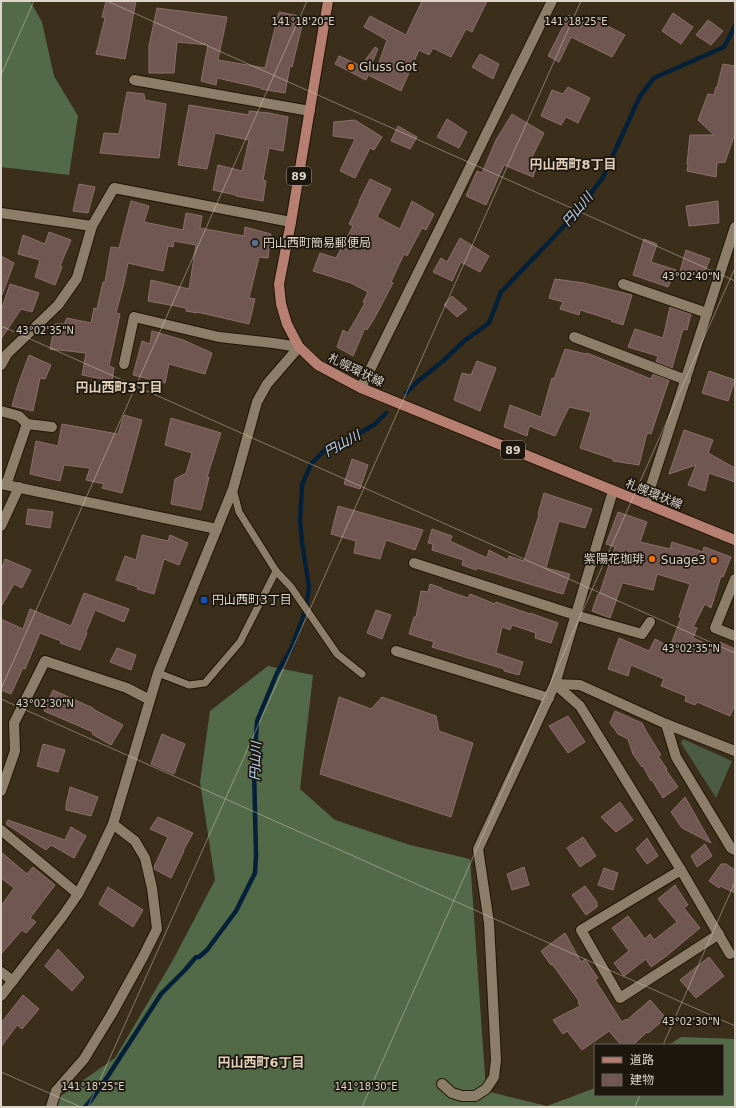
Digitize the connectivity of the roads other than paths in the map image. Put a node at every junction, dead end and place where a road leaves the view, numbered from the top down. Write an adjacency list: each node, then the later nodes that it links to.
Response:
1 (328, 1): 4 (main road, 札幌環状線 / 89)
2 (552, 1): 16 (street)
3 (134, 80): 4 (street)
4 (310, 111): 6 (main road, 札幌環状線 / 89)
5 (1, 213): 7 (street)
6 (291, 222): 7 (street); 12 (main road, 札幌環状線 / 89)
7 (92, 226): 14 (street)
8 (735, 227): 10 (street)
9 (623, 284): 10 (street)
10 (707, 312): 15 (street)
11 (574, 337): 15 (street)
12 (299, 347): 13 (street); 16 (main road, 札幌環状線 / 89); 22 (street)
13 (124, 364)
14 (1, 365)
15 (686, 380): 24 (street)
16 (361, 388): 23 (main road, 札幌環状線 / 89)
17 (1, 410): 18 (street)
18 (26, 424): 19 (street); 20 (street)
19 (52, 427)
20 (3, 484): 21 (street)
21 (19, 487): 25 (street); 26 (street)
22 (233, 489): 26 (street); 29 (lane)
23 (613, 491): 24 (main road, 札幌環状線 / 89); 31 (street)
24 (645, 504): 27 (main road, 札幌環状線 / 89)
25 (1, 526)
26 (217, 529): 35 (street)
27 (735, 540)
28 (414, 563): 31 (street)
29 (276, 571): 35 (lane); 36 (lane)
30 (735, 579): 33 (street)
31 (575, 615): 32 (street); 37 (street)
32 (650, 622)
33 (735, 636)
34 (396, 651): 38 (street)
35 (158, 673): 39 (street)
36 (362, 674)
37 (554, 684): 38 (street); 40 (street); 46 (street)
38 (549, 698): 53 (street)
39 (150, 700): 42 (street); 43 (street)
40 (666, 724): 41 (street); 45 (street)
41 (735, 750)
42 (1, 790)
43 (112, 824): 47 (street); 54 (street)
44 (1, 830): 47 (street)
45 (735, 850)
46 (681, 870): 48 (street); 48 (street)
47 (78, 894): 51 (street)
48 (719, 934): 49 (street)
49 (730, 954)
50 (1, 972): 51 (street)
51 (13, 981): 52 (street)
52 (1, 996)
53 (442, 1084)
54 (51, 1107)

